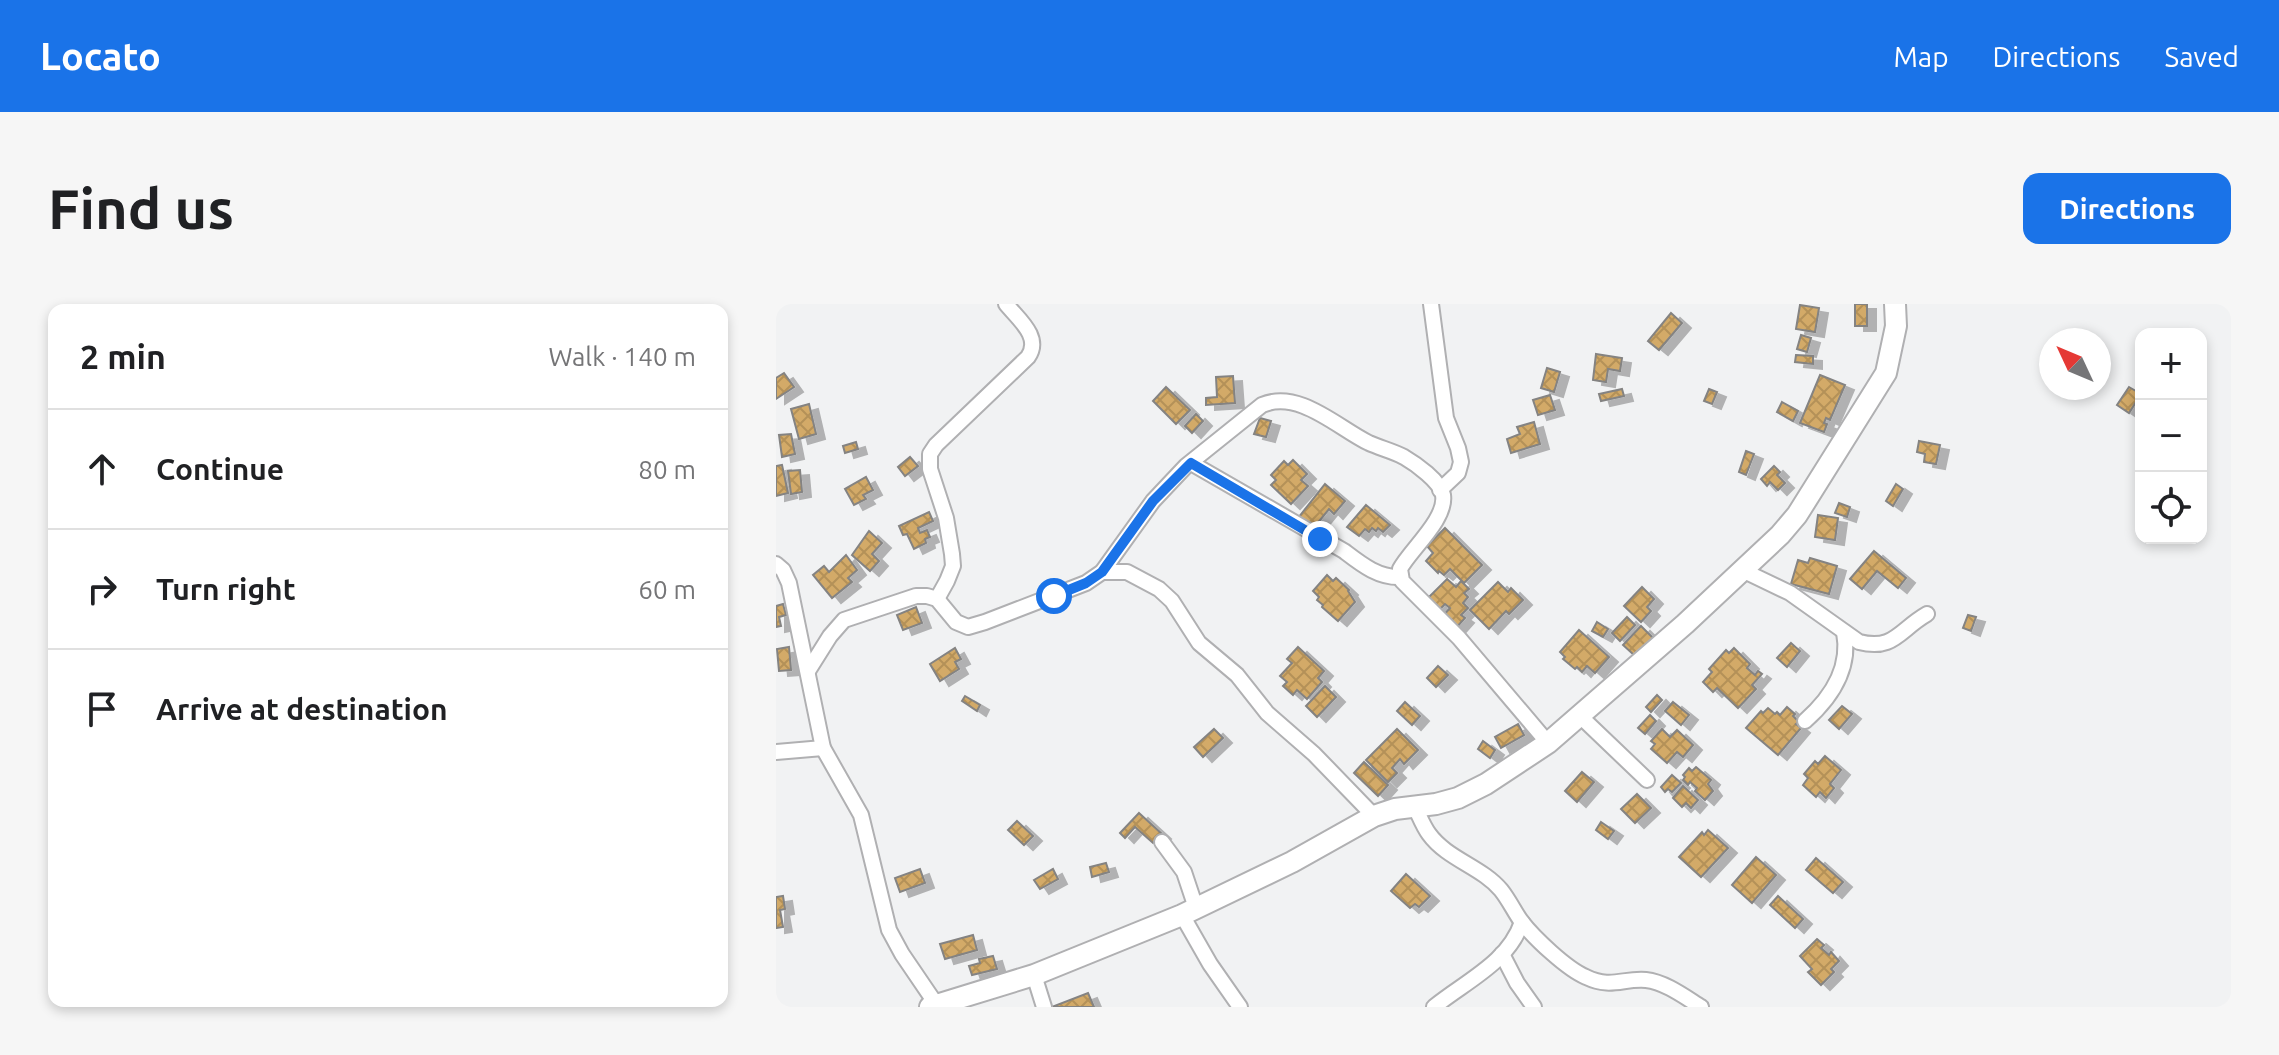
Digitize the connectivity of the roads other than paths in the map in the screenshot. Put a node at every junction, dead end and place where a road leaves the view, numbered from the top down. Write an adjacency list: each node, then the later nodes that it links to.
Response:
1 (1006, 304): 10 (street)
2 (1431, 304): 5 (street)
3 (1895, 304): 7 (street)
4 (1191, 463): 5 (street); 8 (street); 9 (street)
5 (1440, 490): 9 (street)
6 (776, 564): 13 (street)
7 (1742, 570): 12 (street); 14 (street)
8 (1102, 572): 10 (street); 21 (street)
9 (1401, 577): 16 (street)
10 (937, 599): 13 (street)
11 (1927, 614): 12 (street)
12 (1844, 632): 15 (street)
13 (808, 671): 17 (street)
14 (1579, 715): 16 (street); 19 (street)
15 (1805, 721)
16 (1548, 743): 20 (street)
17 (823, 748): 18 (street); 27 (street)
18 (776, 752)
19 (1647, 780)
20 (1415, 807): 21 (street); 24 (street)
21 (1374, 816): 23 (street)
22 (1162, 842): 23 (street)
23 (1189, 911): 26 (street); 29 (street)
24 (1522, 922): 25 (street); 32 (street)
25 (1502, 954): 30 (street); 31 (street)
26 (1034, 975): 27 (street); 28 (street)
27 (933, 1006)
28 (1044, 1007)
29 (1240, 1007)
30 (1434, 1007)
31 (1534, 1007)
32 (1701, 1007)

